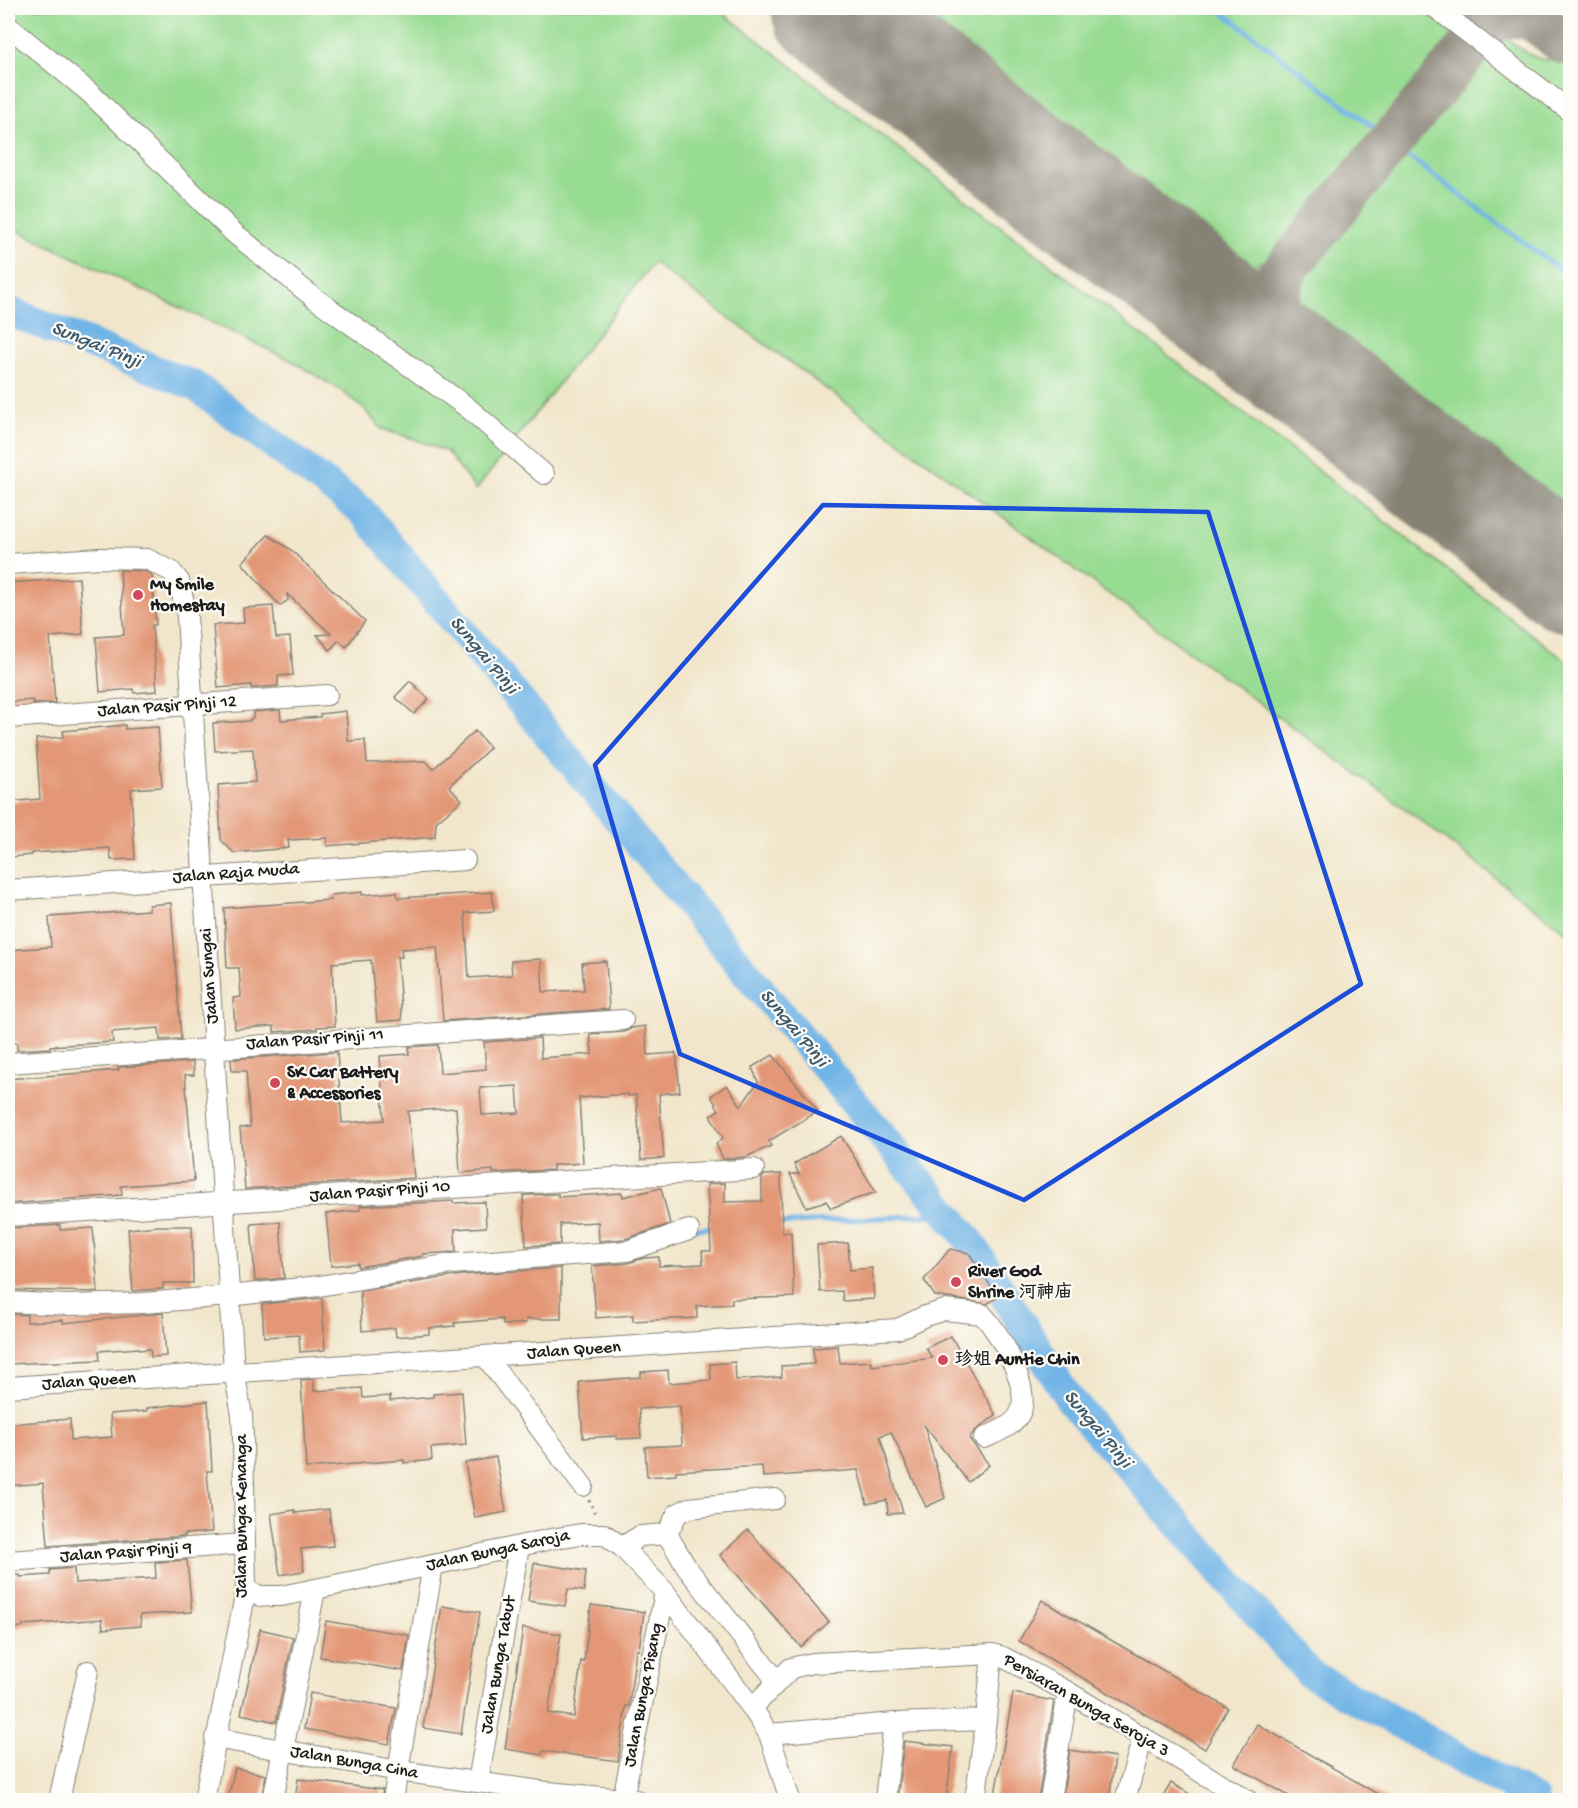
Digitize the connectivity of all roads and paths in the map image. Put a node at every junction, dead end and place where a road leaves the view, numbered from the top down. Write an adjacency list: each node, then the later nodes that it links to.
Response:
1 (1436, 8): 3 (street)
2 (8, 26): 4 (street)
3 (1570, 111)
4 (544, 474)
5 (8, 564): 7 (street, Jalan Sungai)
6 (327, 696): 7 (street, Jalan Pasir Pinji 12)
7 (193, 705): 8 (street, Jalan Pasir Pinji 12); 10 (street, Jalan Sungai)
8 (8, 718)
9 (465, 860): 10 (street, Jalan Raja Muda)
10 (204, 876): 11 (street, Jalan Raja Muda); 13 (street, Jalan Sungai)
11 (8, 890)
12 (624, 1020): 13 (street, Jalan Pasir Pinji 11)
13 (214, 1047): 14 (street, Jalan Pasir Pinji 11); 16 (street, Jalan Sungai)
14 (8, 1063)
15 (754, 1169): 16 (street, Jalan Pasir Pinji 10)
16 (224, 1202): 17 (street, Jalan Pasir Pinji 10); 19 (street, Jalan Sungai)
17 (8, 1216)
18 (689, 1230): 19 (street)
19 (229, 1296): 20 (street); 22 (street, Jalan Sungai)
20 (8, 1302)
21 (486, 1357): 22 (street, Jalan Queen); 24 (street, Jalan Queen); 25 (street)
22 (234, 1371): 23 (street, Jalan Queen); 29 (street, Jalan Bunga Kenanga)
23 (8, 1387)
24 (984, 1438)
25 (583, 1486): 28 (path)
26 (775, 1499): 27 (street)
27 (667, 1533): 31 (street); 39 (street)
28 (604, 1534): 30 (street, Jalan Bunga Saroja); 31 (street)
29 (244, 1544): 32 (street, Jalan Pasir Pinji 9); 34 (street, Jalan Bunga Kenanga)
30 (519, 1547): 33 (street, Jalan Bunga Saroja); 49 (street, Jalan Bunga Tabut)
31 (622, 1548): 36 (street)
32 (8, 1561)
33 (433, 1565): 35 (street, Jalan Bunga Saroja); 48 (street)
34 (246, 1590): 35 (street, Jalan Bunga Saroja); 46 (street, Jalan Bunga Kenanga)
35 (315, 1590): 47 (street)
36 (665, 1592): 41 (street); 51 (street, Jalan Bunga Pisang)
37 (992, 1654): 39 (street, Persiaran Bunga Seroja 3); 40 (street, Persiaran Bunga Seroja 3); 42 (street)
38 (88, 1671): 52 (street)
39 (777, 1681): 41 (street, Persiaran Bunga Seroja 3)
40 (1068, 1692): 45 (street, Persiaran Bunga Seroja 3); 59 (street)
41 (752, 1708): 44 (street)
42 (986, 1720): 43 (street); 58 (street)
43 (894, 1723): 44 (street); 57 (street)
44 (769, 1734): 56 (street)
45 (1143, 1737): 60 (street); 61 (street, Persiaran Bunga Seroja 3)
46 (215, 1738): 47 (street, Jalan Bunga Cina); 53 (street, Jalan Bunga Kenanga)
47 (282, 1750): 48 (street, Jalan Bunga Cina); 54 (street)
48 (399, 1771): 49 (street, Jalan Bunga Cina); 55 (street)
49 (478, 1782): 50 (street, Jalan Bunga Cina)
50 (547, 1796): 51 (street, Jalan Bunga Cina)
51 (629, 1799)
52 (59, 1800)
53 (204, 1800)
54 (273, 1800)
55 (393, 1800)
56 (790, 1800)
57 (885, 1800)
58 (975, 1800)
59 (1050, 1800)
60 (1125, 1800)
61 (1246, 1800)

